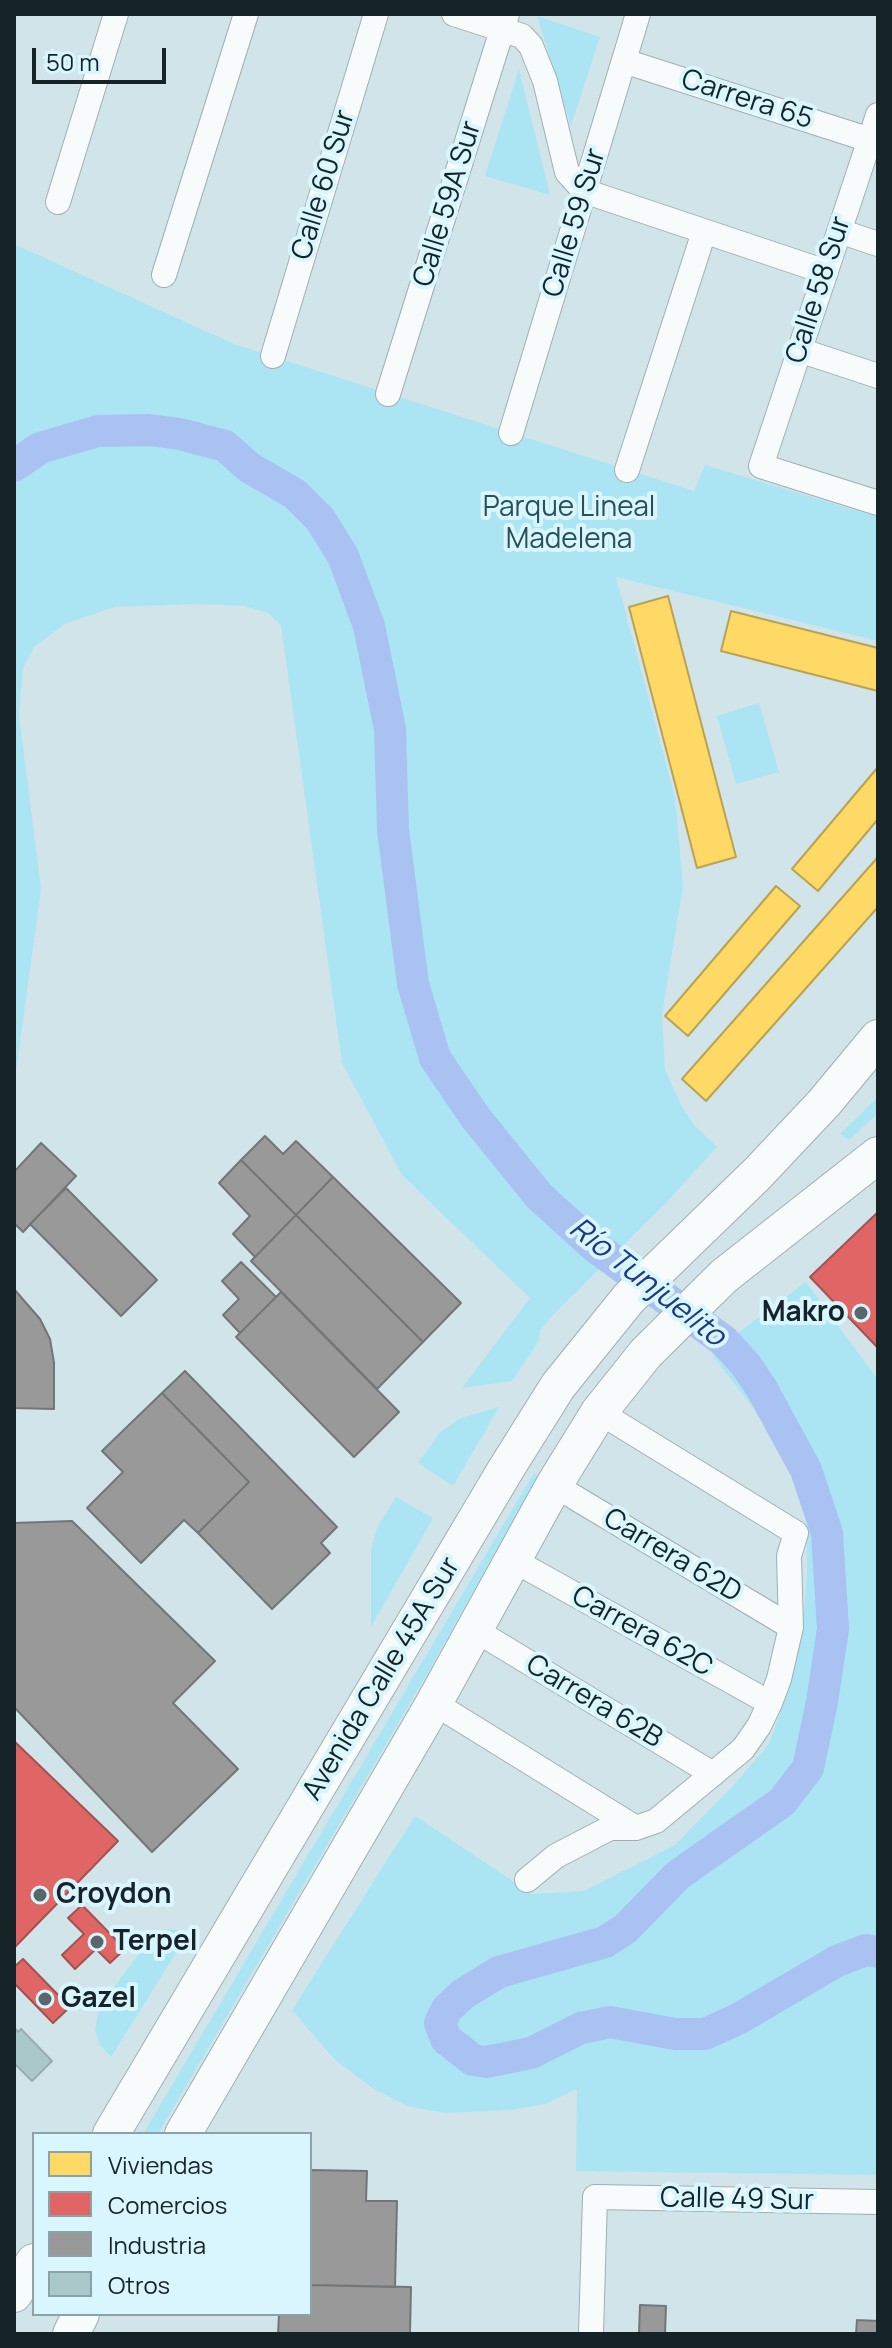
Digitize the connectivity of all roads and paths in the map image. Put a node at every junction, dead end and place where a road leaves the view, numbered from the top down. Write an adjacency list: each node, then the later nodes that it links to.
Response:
1 (116, 14): 11 (street)
2 (246, 14): 16 (street)
3 (376, 14): 18 (street, Calle 60 Sur)
4 (454, 14): 6 (street)
5 (638, 14): 7 (street, Calle 59 Sur)
6 (505, 22): 10 (street); 20 (street, Calle 59A Sur)
7 (624, 61): 9 (street, Carrera 65); 10 (street, Calle 59 Sur)
8 (878, 115): 9 (street, Calle 58 Sur)
9 (870, 140): 12 (street, Calle 58 Sur)
10 (584, 191): 13 (street); 21 (street, Calle 59 Sur)
11 (58, 202)
12 (839, 231): 14 (street); 15 (street, Calle 58 Sur)
13 (704, 232): 15 (street); 22 (street)
14 (878, 244)
15 (826, 272): 17 (street, Calle 58 Sur)
16 (164, 275)
17 (799, 350): 19 (street); 23 (street, Calle 58 Sur)
18 (273, 356)
19 (878, 376)
20 (388, 394)
21 (511, 433)
22 (627, 470)
23 (878, 503)
24 (878, 1038): 36 (highway, Avenida Calle 45A Sur)
25 (878, 1155): 26 (highway, Avenida Calle 45A Sur)
26 (599, 1412): 27 (highway, Avenida Calle 45A Sur); 29 (street)
27 (554, 1485): 28 (highway, Avenida Calle 45A Sur); 29 (street, Carrera 62D)
28 (513, 1560): 30 (highway, Avenida Calle 45A Sur); 32 (street, Carrera 62C)
29 (791, 1627): 32 (street)
30 (475, 1630): 31 (highway, Avenida Calle 45A Sur); 33 (street, Carrera 62B)
31 (434, 1703): 34 (street); 37 (highway, Avenida Calle 45A Sur)
32 (770, 1703): 33 (street)
33 (713, 1774): 34 (street)
34 (636, 1828): 35 (street)
35 (527, 1880)
36 (112, 2132)
37 (184, 2132)
38 (878, 2202): 43 (street, Calle 49 Sur)
39 (32, 2265): 40 (highway)
40 (14, 2294)
41 (80, 2316): 42 (highway)
42 (71, 2334)
43 (591, 2334)

